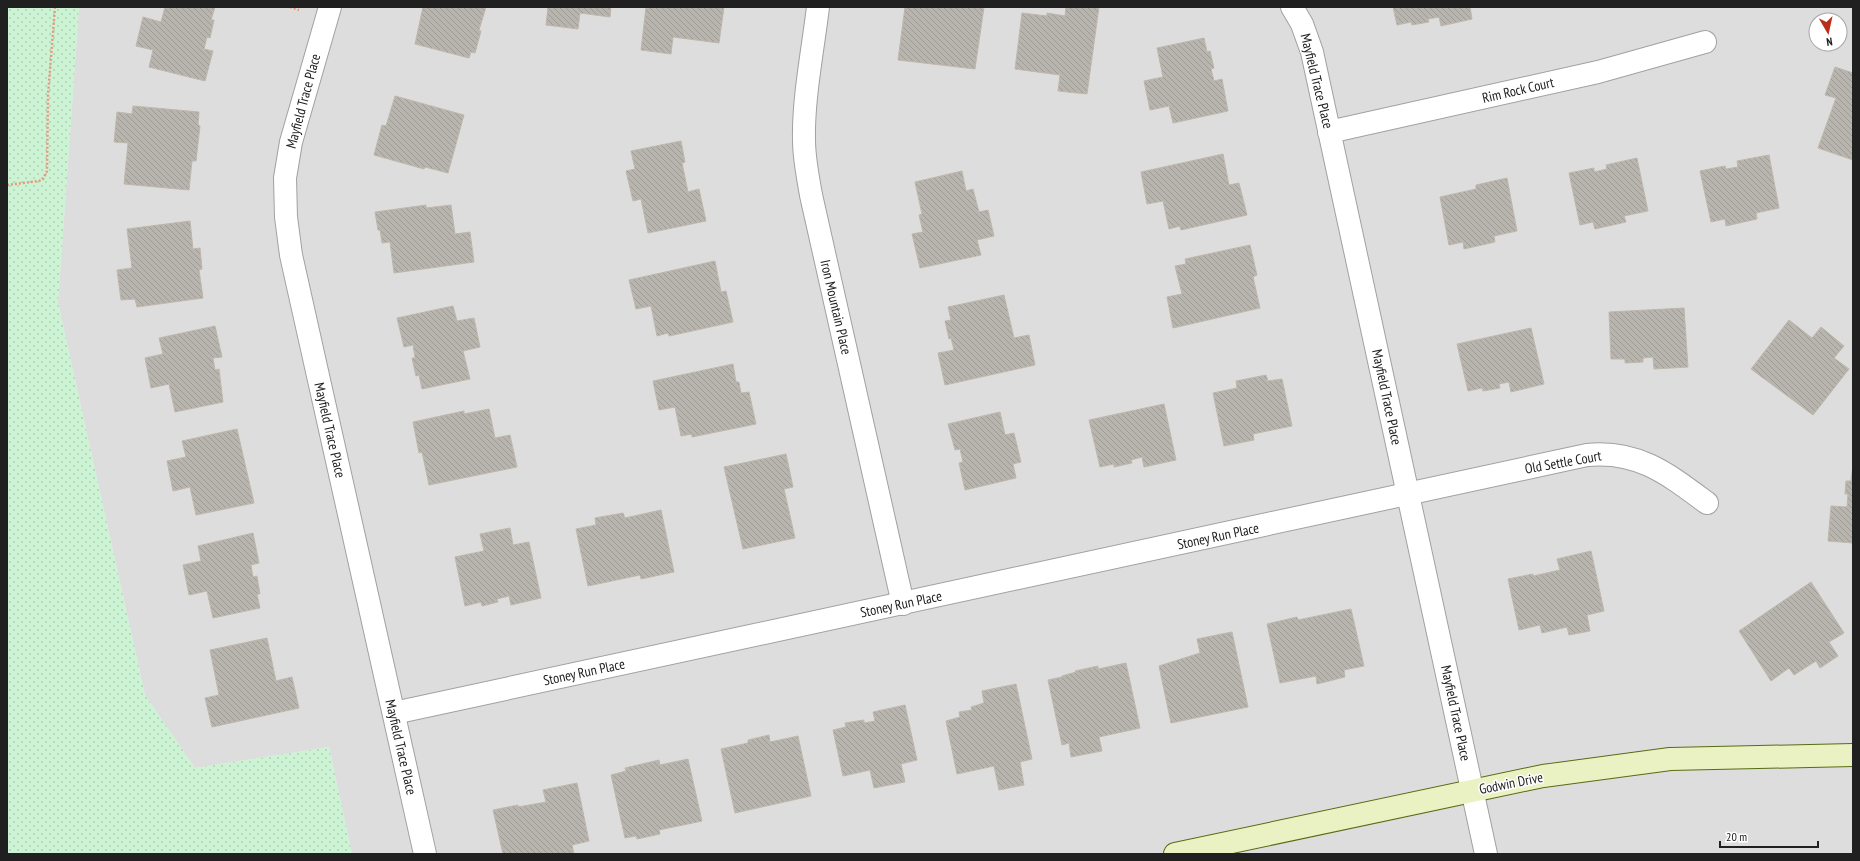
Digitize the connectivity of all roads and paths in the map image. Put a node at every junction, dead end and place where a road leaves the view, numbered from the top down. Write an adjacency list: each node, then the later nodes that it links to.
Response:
1 (55, 7): 7 (path)
2 (330, 7): 11 (street, Mayfield Trace Place)
3 (818, 7): 10 (street, Iron Mountain Place)
4 (1292, 7): 6 (street, Mayfield Trace Place)
5 (1704, 42): 6 (street, Rim Rock Court)
6 (1329, 132): 8 (street, Mayfield Trace Place)
7 (7, 185)
8 (1408, 494): 9 (street, Old Settle Court); 10 (street, Stoney Run Place); 13 (street, Mayfield Trace Place)
9 (1707, 503)
10 (903, 604): 11 (street, Stoney Run Place)
11 (394, 713): 14 (street, Mayfield Trace Place)
12 (1853, 755): 13 (street, Godwin Drive)
13 (1473, 790): 15 (street, Godwin Drive); 16 (street, Mayfield Trace Place)
14 (425, 854)
15 (1175, 854)
16 (1486, 854)

